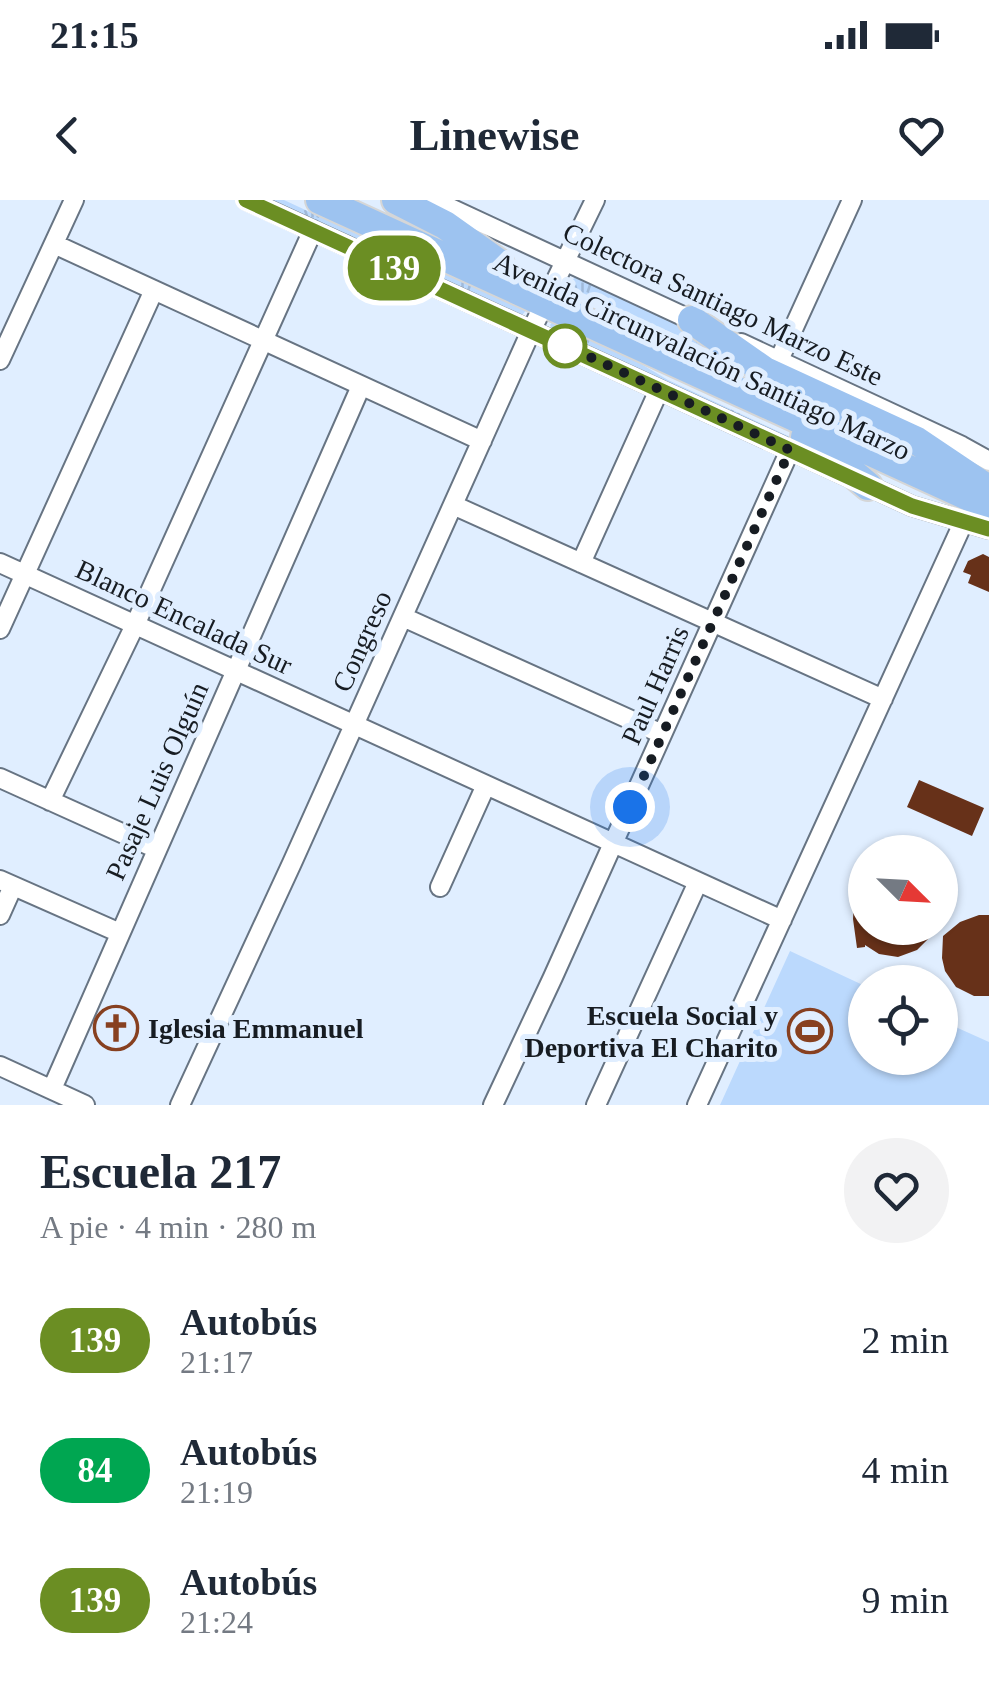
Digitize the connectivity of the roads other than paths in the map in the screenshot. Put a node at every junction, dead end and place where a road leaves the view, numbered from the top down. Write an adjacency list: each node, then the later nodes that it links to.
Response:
1 (74, 200): 12 (street)
2 (246, 200): 10 (street)
3 (296, 200): 11 (highway)
4 (320, 200): 11 (highway, Avenida Circunvalación Santiago Marzo)
5 (361, 200): 14 (highway, Avenida Circunvalación Santiago Marzo)
6 (396, 200): 14 (highway)
7 (433, 200): 13 (street, Colectora Santiago Marzo Este)
8 (595, 200): 13 (street, Congreso)
9 (852, 200): 23 (street)
10 (313, 230): 18 (street); 21 (street)
11 (412, 242): 16 (highway, Avenida Circunvalación Santiago Marzo)
12 (54, 244): 15 (street); 19 (street)
13 (567, 262): 16 (street, Congreso); 17 (street, Colectora Santiago Marzo Este)
14 (500, 264): 16 (highway, Avenida Circunvalación Santiago Marzo)
15 (154, 290): 21 (street); 35 (street)
16 (549, 296): 18 (street, Congreso); 20 (highway, Avenida Circunvalación Santiago Marzo); 28 (highway, Avenida Circunvalación Santiago Marzo)
17 (692, 320): 23 (street, Colectora Santiago Marzo Este); 28 (highway)
18 (532, 330): 25 (street); 26 (street, Congreso)
19 (6, 331): 22 (street)
20 (611, 333): 28 (highway, Avenida Circunvalación Santiago Marzo); 29 (highway)
21 (263, 340): 24 (street); 38 (street)
22 (0, 360)
23 (779, 360): 28 (street, Colectora Santiago Marzo Este)
24 (361, 386): 26 (street); 40 (street, Pasaje Luis Olguín)
25 (660, 390): 27 (street); 34 (street)
26 (482, 441): 30 (street, Congreso)
27 (790, 450): 29 (street); 37 (street, Paul Harris)
28 (987, 485)
29 (868, 486): 31 (street)
30 (453, 504): 34 (street); 36 (street, Congreso)
31 (964, 521): 32 (street); 41 (street)
32 (989, 529)
33 (0, 563): 35 (street, Blanco Encalada Sur)
34 (581, 563): 37 (street)
35 (25, 574): 38 (street, Blanco Encalada Sur); 39 (street)
36 (403, 617): 42 (street, Congreso); 43 (street)
37 (713, 622): 41 (street); 43 (street, Paul Harris)
38 (135, 624): 40 (street, Blanco Encalada Sur); 46 (street)
39 (0, 629)
40 (236, 671): 42 (street, Blanco Encalada Sur); 48 (street, Pasaje Luis Olguín)
41 (882, 699): 53 (street)
42 (354, 725): 45 (street, Blanco Encalada Sur); 58 (street, Congreso)
43 (662, 734): 47 (street, Paul Harris)
44 (0, 778): 46 (street)
45 (486, 785): 47 (street, Blanco Encalada Sur); 51 (street)
46 (50, 801): 48 (street)
47 (613, 843): 49 (street, Blanco Encalada Sur); 59 (street, Paul Harris)
48 (157, 849): 54 (street, Pasaje Luis Olguín)
49 (698, 882): 53 (street, Blanco Encalada Sur); 60 (street)
50 (6, 883): 52 (street); 54 (street)
51 (440, 888)
52 (0, 914)
53 (782, 920): 61 (street)
54 (120, 933): 56 (street, Pasaje Luis Olguín)
55 (0, 1066): 56 (street)
56 (52, 1090): 57 (street)
57 (85, 1105)
58 (180, 1105)
59 (493, 1105)
60 (596, 1105)
61 (698, 1105)

